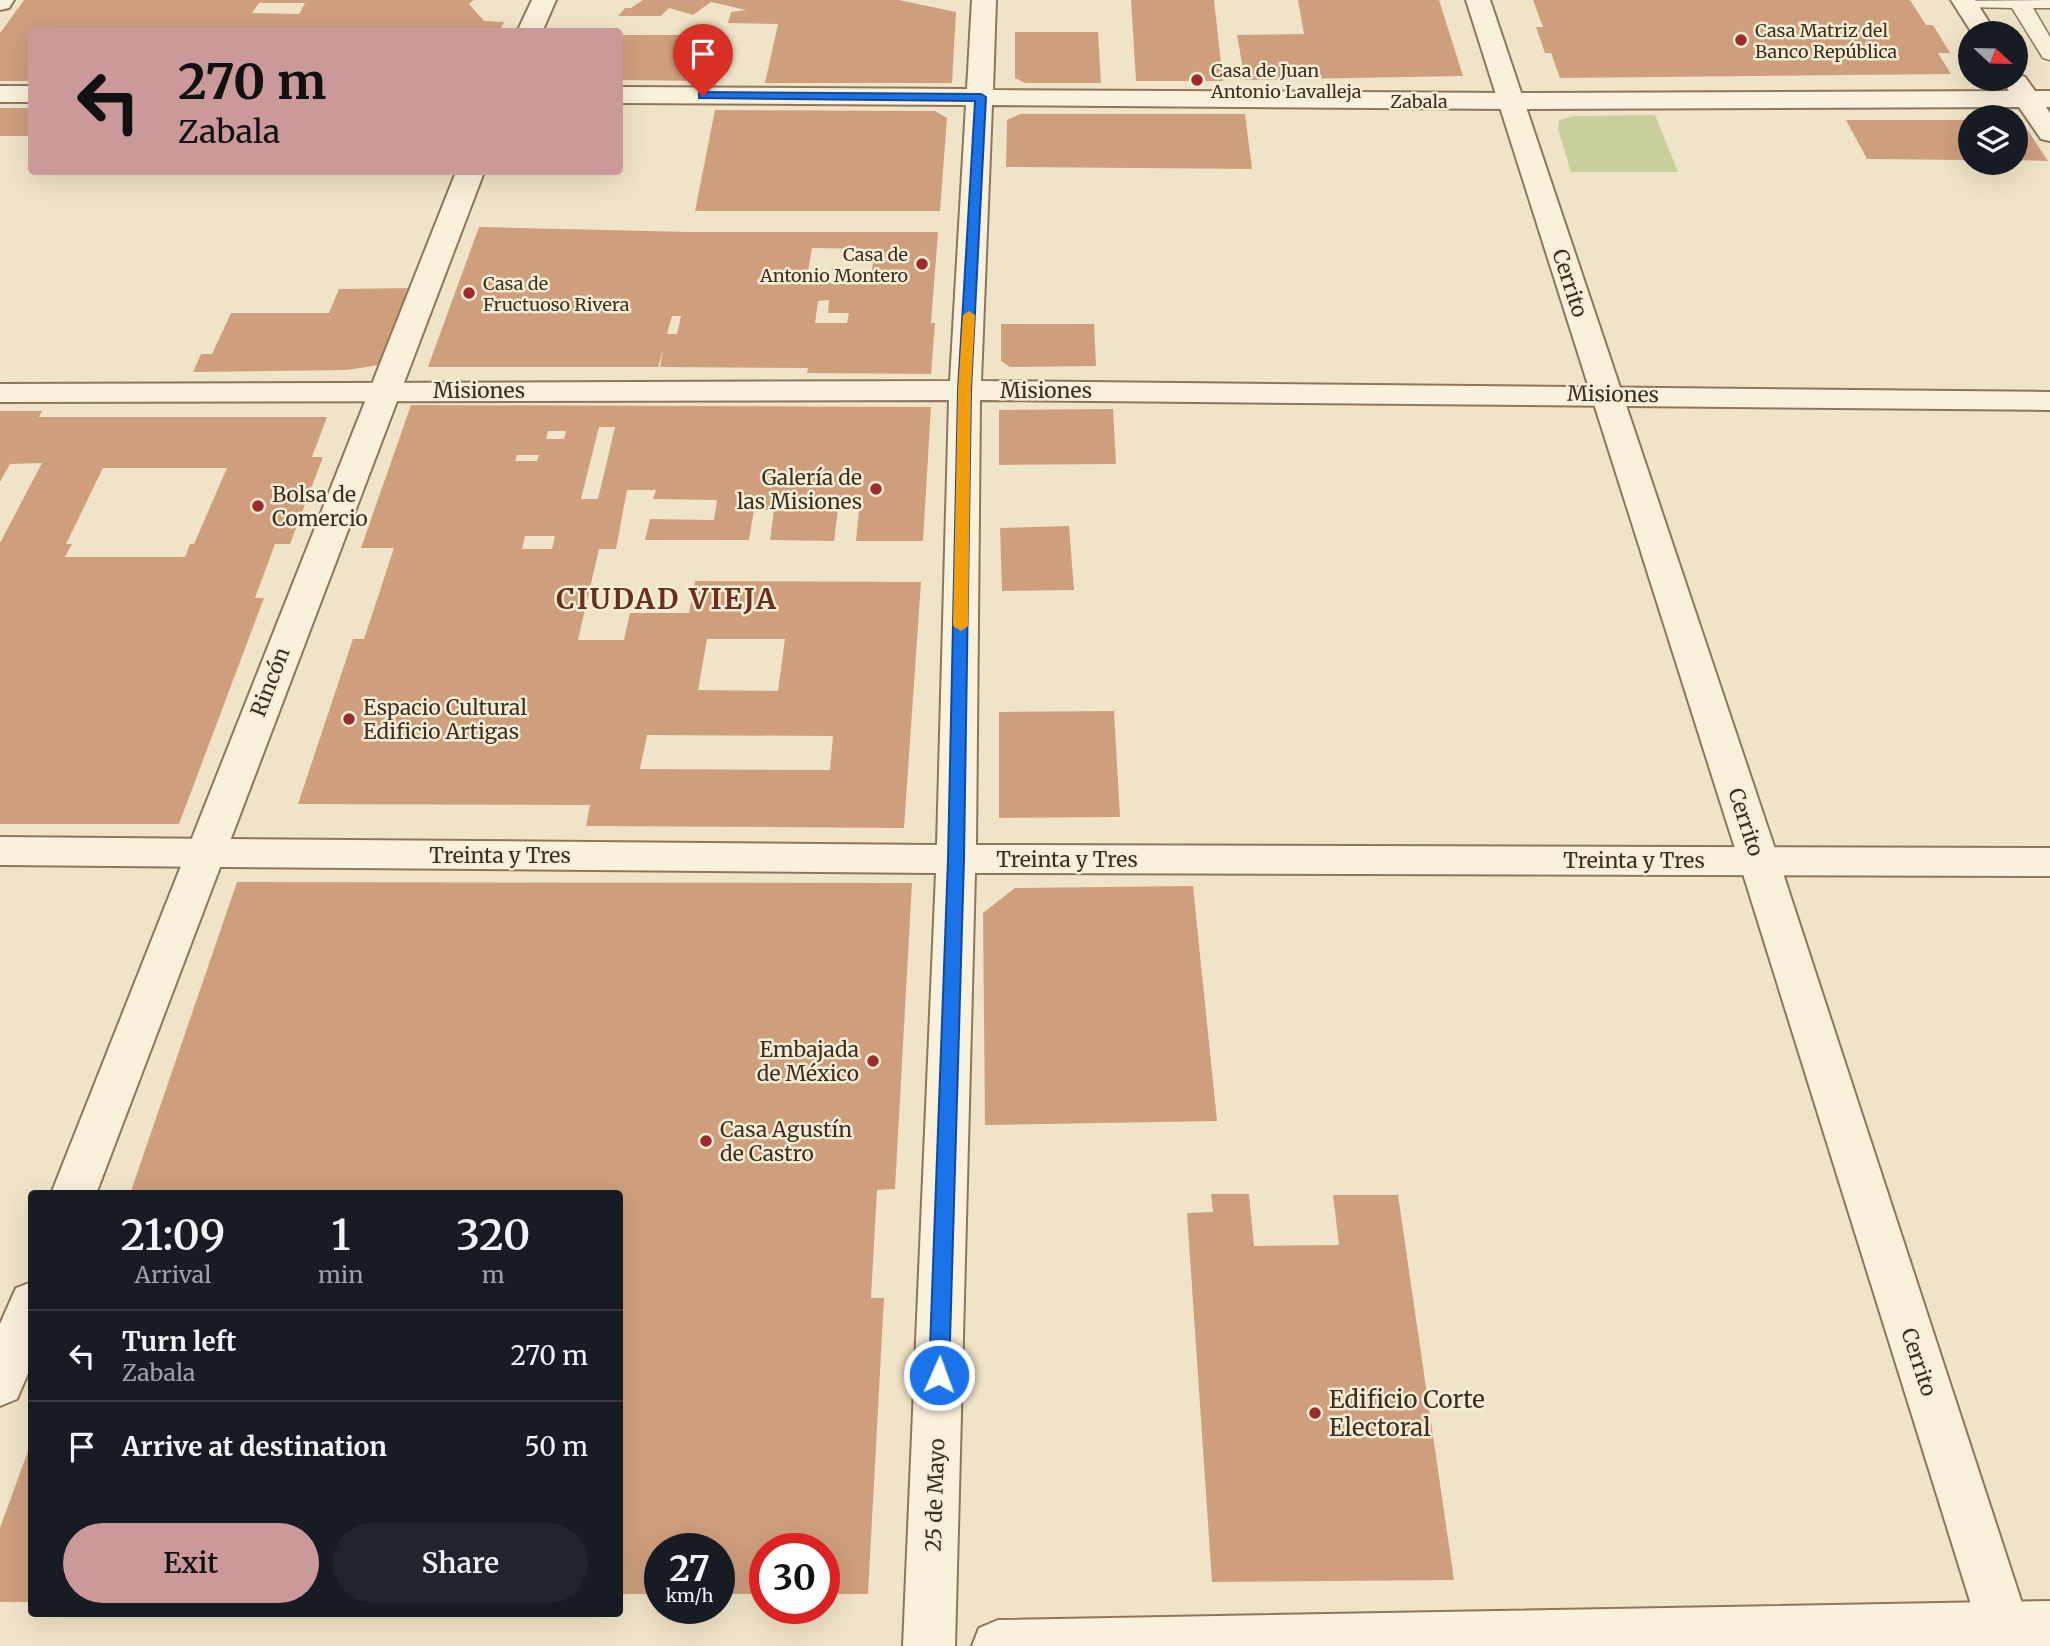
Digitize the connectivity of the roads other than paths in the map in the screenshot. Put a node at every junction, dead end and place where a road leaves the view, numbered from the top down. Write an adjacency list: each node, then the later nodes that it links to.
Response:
1 (544, 0): 8 (street)
2 (1478, 0): 15 (street, Cerrito)
3 (1963, 1): 4 (lane); 7 (street)
4 (2018, 1): 6 (lane); 9 (lane)
5 (975, 2): 14 (street, 25 de Mayo)
6 (2050, 2)
7 (1976, 21)
8 (531, 28)
9 (2050, 54)
10 (2030, 92): 15 (street, Zabala); 16 (street)
11 (0, 94): 12 (street)
12 (28, 94)
13 (623, 95): 14 (street, Zabala)
14 (981, 97): 15 (street, Zabala); 19 (street, 25 de Mayo)
15 (1511, 101): 21 (street, Cerrito)
16 (2050, 133)
17 (469, 175): 18 (street, Rincón)
18 (386, 390): 19 (street, Misiones); 20 (street, Misiones); 24 (street, Rincón)
19 (965, 390): 21 (street, Misiones); 25 (street, 25 de Mayo)
20 (0, 393)
21 (1606, 394): 22 (street, Misiones); 26 (street, Cerrito)
22 (2050, 401)
23 (0, 850): 24 (street, Treinta y Tres)
24 (203, 852): 25 (street, Treinta y Tres); 28 (street, Rincón)
25 (956, 859): 26 (street, Treinta y Tres); 32 (street, 25 de Mayo)
26 (1759, 861): 27 (street, Treinta y Tres); 31 (street, Cerrito)
27 (2050, 862)
28 (75, 1190)
29 (28, 1312): 30 (street)
30 (0, 1384)
31 (2021, 1633): 33 (street)
32 (929, 1646)
33 (998, 1646)

